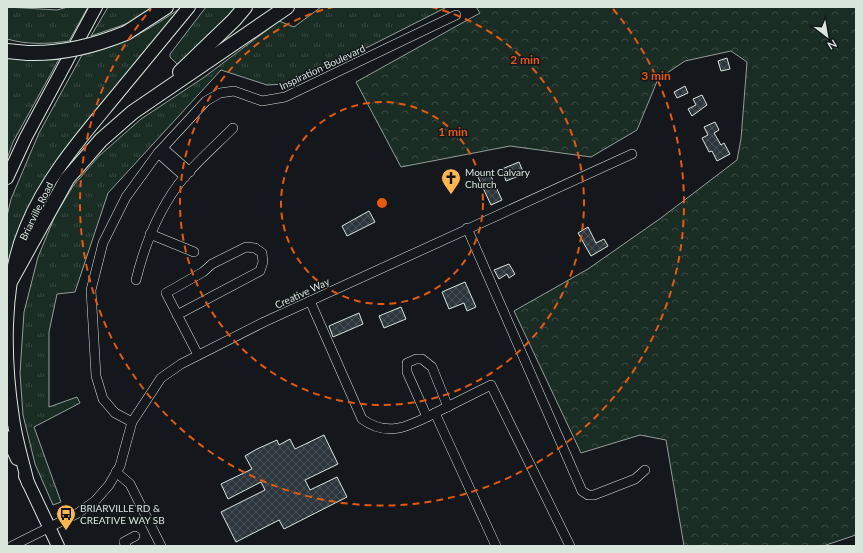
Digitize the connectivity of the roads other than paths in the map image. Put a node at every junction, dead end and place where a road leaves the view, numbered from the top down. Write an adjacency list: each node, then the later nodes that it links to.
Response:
1 (96, 7): 13 (main road)
2 (166, 7): 7 (highway, bridge)
3 (189, 7): 17 (main road, Briarville Road)
4 (245, 7): 8 (highway)
5 (287, 7): 8 (highway)
6 (456, 15): 10 (street, Inspiration Boulevard)
7 (7, 51)
8 (155, 98): 17 (highway)
9 (233, 128): 12 (street)
10 (160, 151): 12 (street); 24 (street, Inspiration Boulevard)
11 (632, 154): 14 (street, Creative Way)
12 (187, 174): 15 (street)
13 (7, 178)
14 (467, 228): 19 (street, Creative Way); 26 (street)
15 (150, 234): 16 (street); 18 (street)
16 (194, 252)
17 (11, 280): 28 (main road, Briarville Road)
18 (136, 280)
19 (310, 301): 21 (street, Creative Way); 23 (street)
20 (177, 315): 20 (street); 21 (street)
21 (198, 355): 24 (street, Creative Way)
22 (448, 407): 23 (street); 23 (street); 36 (street)
23 (430, 415): 35 (street)
24 (132, 422): 27 (street, Creative Way)
25 (7, 437): 28 (main road, Briarville Road)
26 (645, 470)
27 (116, 472): 29 (street, Creative Way); 34 (street)
28 (28, 483): 29 (main road, Briarville Road)
29 (50, 528): 31 (street, Creative Way); 32 (main road, Briarville Road)
30 (135, 536): 33 (street)
31 (12, 546)
32 (58, 546)
33 (126, 546)
34 (161, 546)
35 (496, 546)
36 (570, 546)

